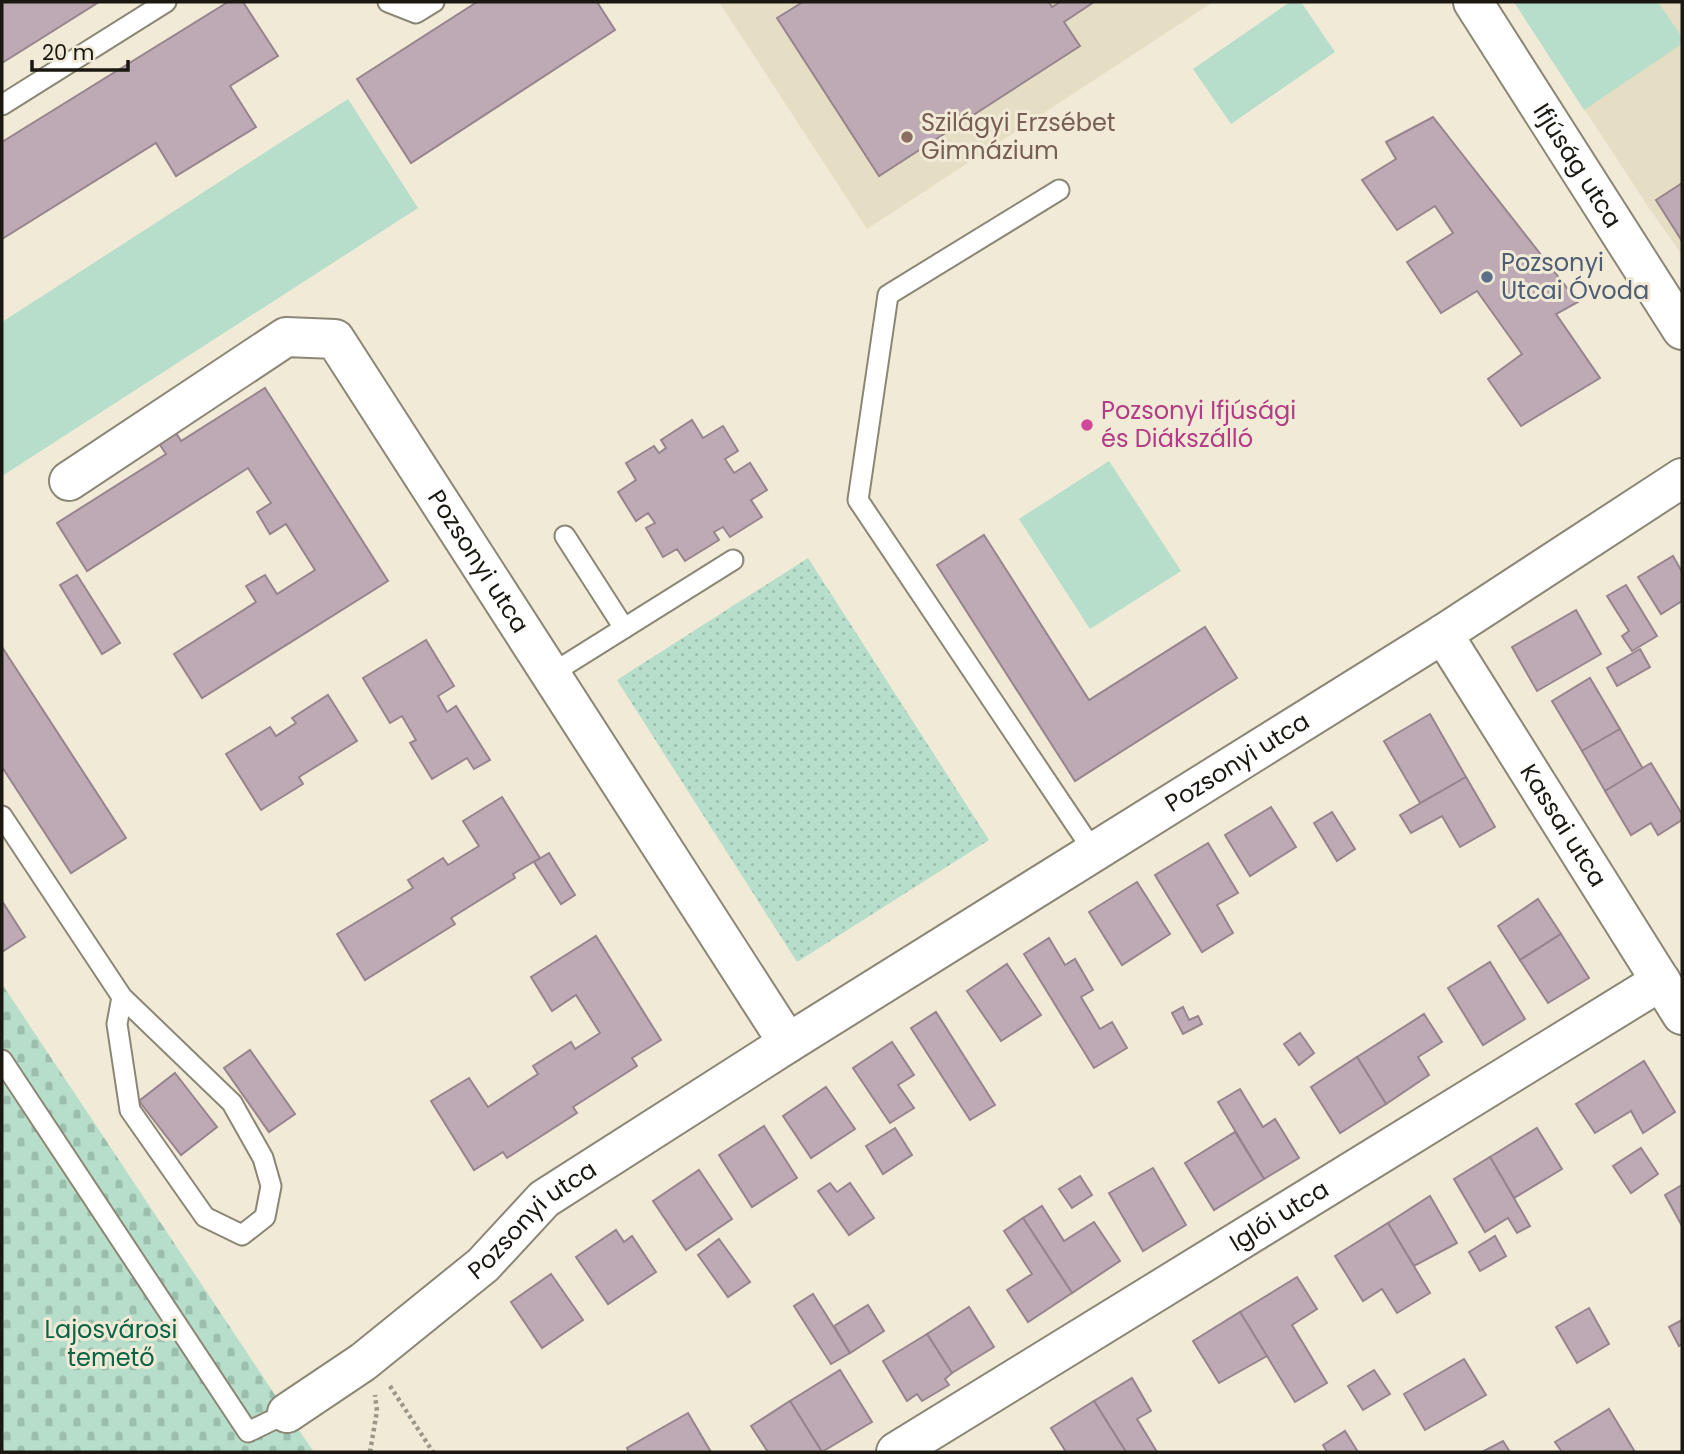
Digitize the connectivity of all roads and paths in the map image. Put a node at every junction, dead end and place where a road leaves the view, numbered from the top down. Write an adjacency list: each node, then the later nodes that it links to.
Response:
1 (166, 2): 5 (lane)
2 (388, 2): 3 (lane)
3 (434, 2)
4 (1474, 2): 7 (street, Ifjúság utca)
5 (2, 105)
6 (1059, 190): 16 (lane)
7 (1682, 330)
8 (1682, 478): 13 (street, Pozsonyi utca)
9 (69, 481): 14 (street, Pozsonyi utca)
10 (565, 536): 12 (lane)
11 (733, 560): 12 (lane)
12 (624, 628): 14 (lane)
13 (1443, 634): 16 (street, Pozsonyi utca); 17 (street, Kassai utca)
14 (551, 674): 20 (street, Pozsonyi utca)
15 (2, 816): 18 (lane)
16 (1094, 852): 20 (street, Pozsonyi utca)
17 (1661, 981): 19 (street, Kassai utca); 26 (street, Iglói utca)
18 (122, 997): 18 (lane)
19 (1682, 1015)
20 (788, 1043): 22 (street, Pozsonyi utca)
21 (2, 1060): 23 (lane)
22 (370, 1355): 23 (street, Pozsonyi utca); 24 (path); 25 (path)
23 (287, 1413)
24 (370, 1452)
25 (433, 1452)
26 (897, 1452)

